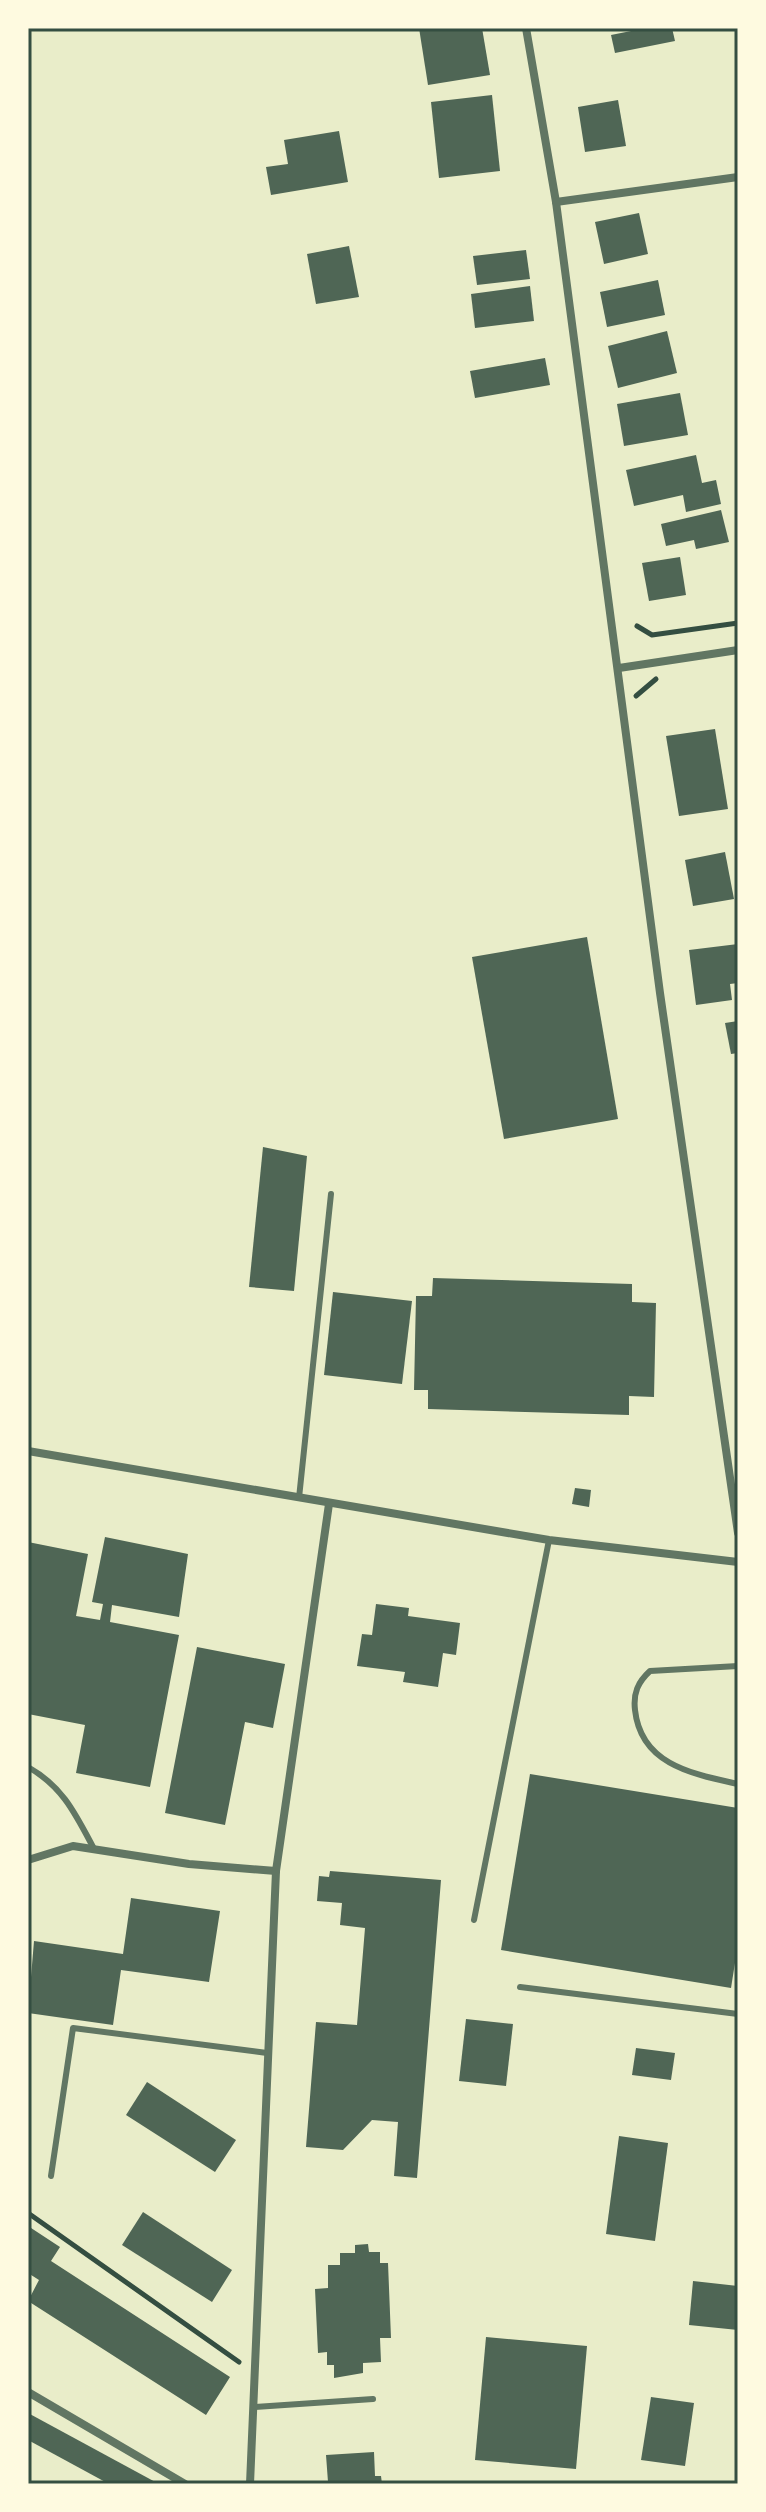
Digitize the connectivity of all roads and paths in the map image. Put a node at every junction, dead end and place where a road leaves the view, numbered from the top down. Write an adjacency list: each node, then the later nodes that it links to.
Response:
1 (526, 28): 3 (street)
2 (738, 177): 3 (street)
3 (556, 202): 7 (street)
4 (738, 623): 5 (path)
5 (637, 626)
6 (738, 650): 7 (street)
7 (619, 668): 12 (street)
8 (331, 1194): 10 (lane)
9 (28, 1451): 10 (street)
10 (299, 1498): 11 (street)
11 (329, 1504): 13 (street); 20 (street)
12 (738, 1533)
13 (549, 1540): 14 (street); 21 (lane)
14 (738, 1562)
15 (738, 1666): 17 (lane)
16 (28, 1767): 18 (lane)
17 (738, 1784)
18 (93, 1847): 19 (street); 20 (street)
19 (28, 1860)
20 (276, 1871): 24 (street)
21 (474, 1920)
22 (520, 1987): 23 (lane)
23 (738, 2014)
24 (267, 2053): 25 (lane); 27 (street)
25 (51, 2176)
26 (28, 2213): 27 (path)
27 (257, 2375): 30 (street)
28 (28, 2392): 31 (street)
29 (373, 2399): 30 (lane)
30 (255, 2407): 32 (street)
31 (185, 2484)
32 (250, 2484)

